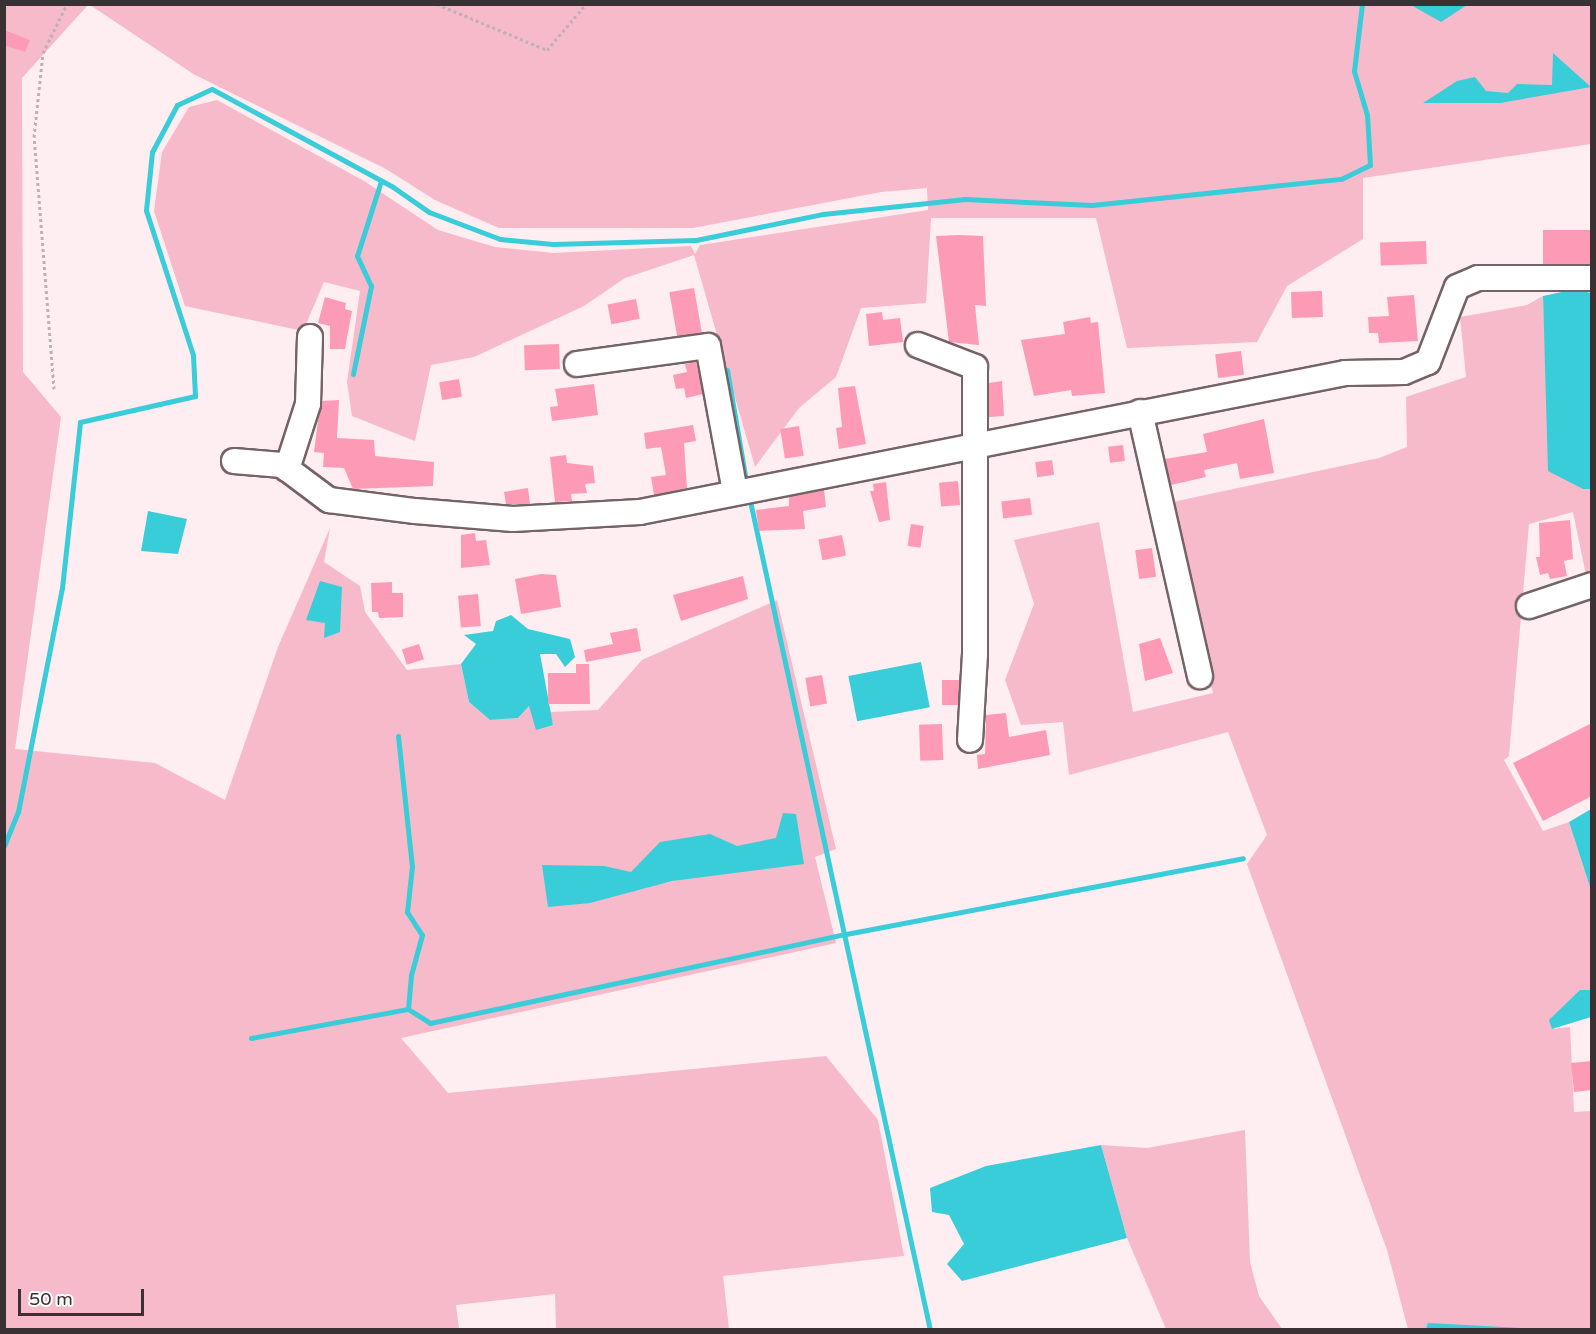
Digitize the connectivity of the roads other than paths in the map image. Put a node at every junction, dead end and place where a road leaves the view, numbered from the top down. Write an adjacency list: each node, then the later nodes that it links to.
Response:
1 (1592, 278): 5 (street)
2 (310, 337): 8 (street)
3 (918, 345): 6 (street)
4 (577, 364): 9 (street)
5 (1140, 412): 6 (street); 12 (street)
6 (975, 444): 9 (street); 13 (street)
7 (234, 461): 8 (street)
8 (287, 469): 9 (street)
9 (735, 491)
10 (1592, 585): 11 (street)
11 (1529, 606)
12 (1200, 676)
13 (970, 740)

